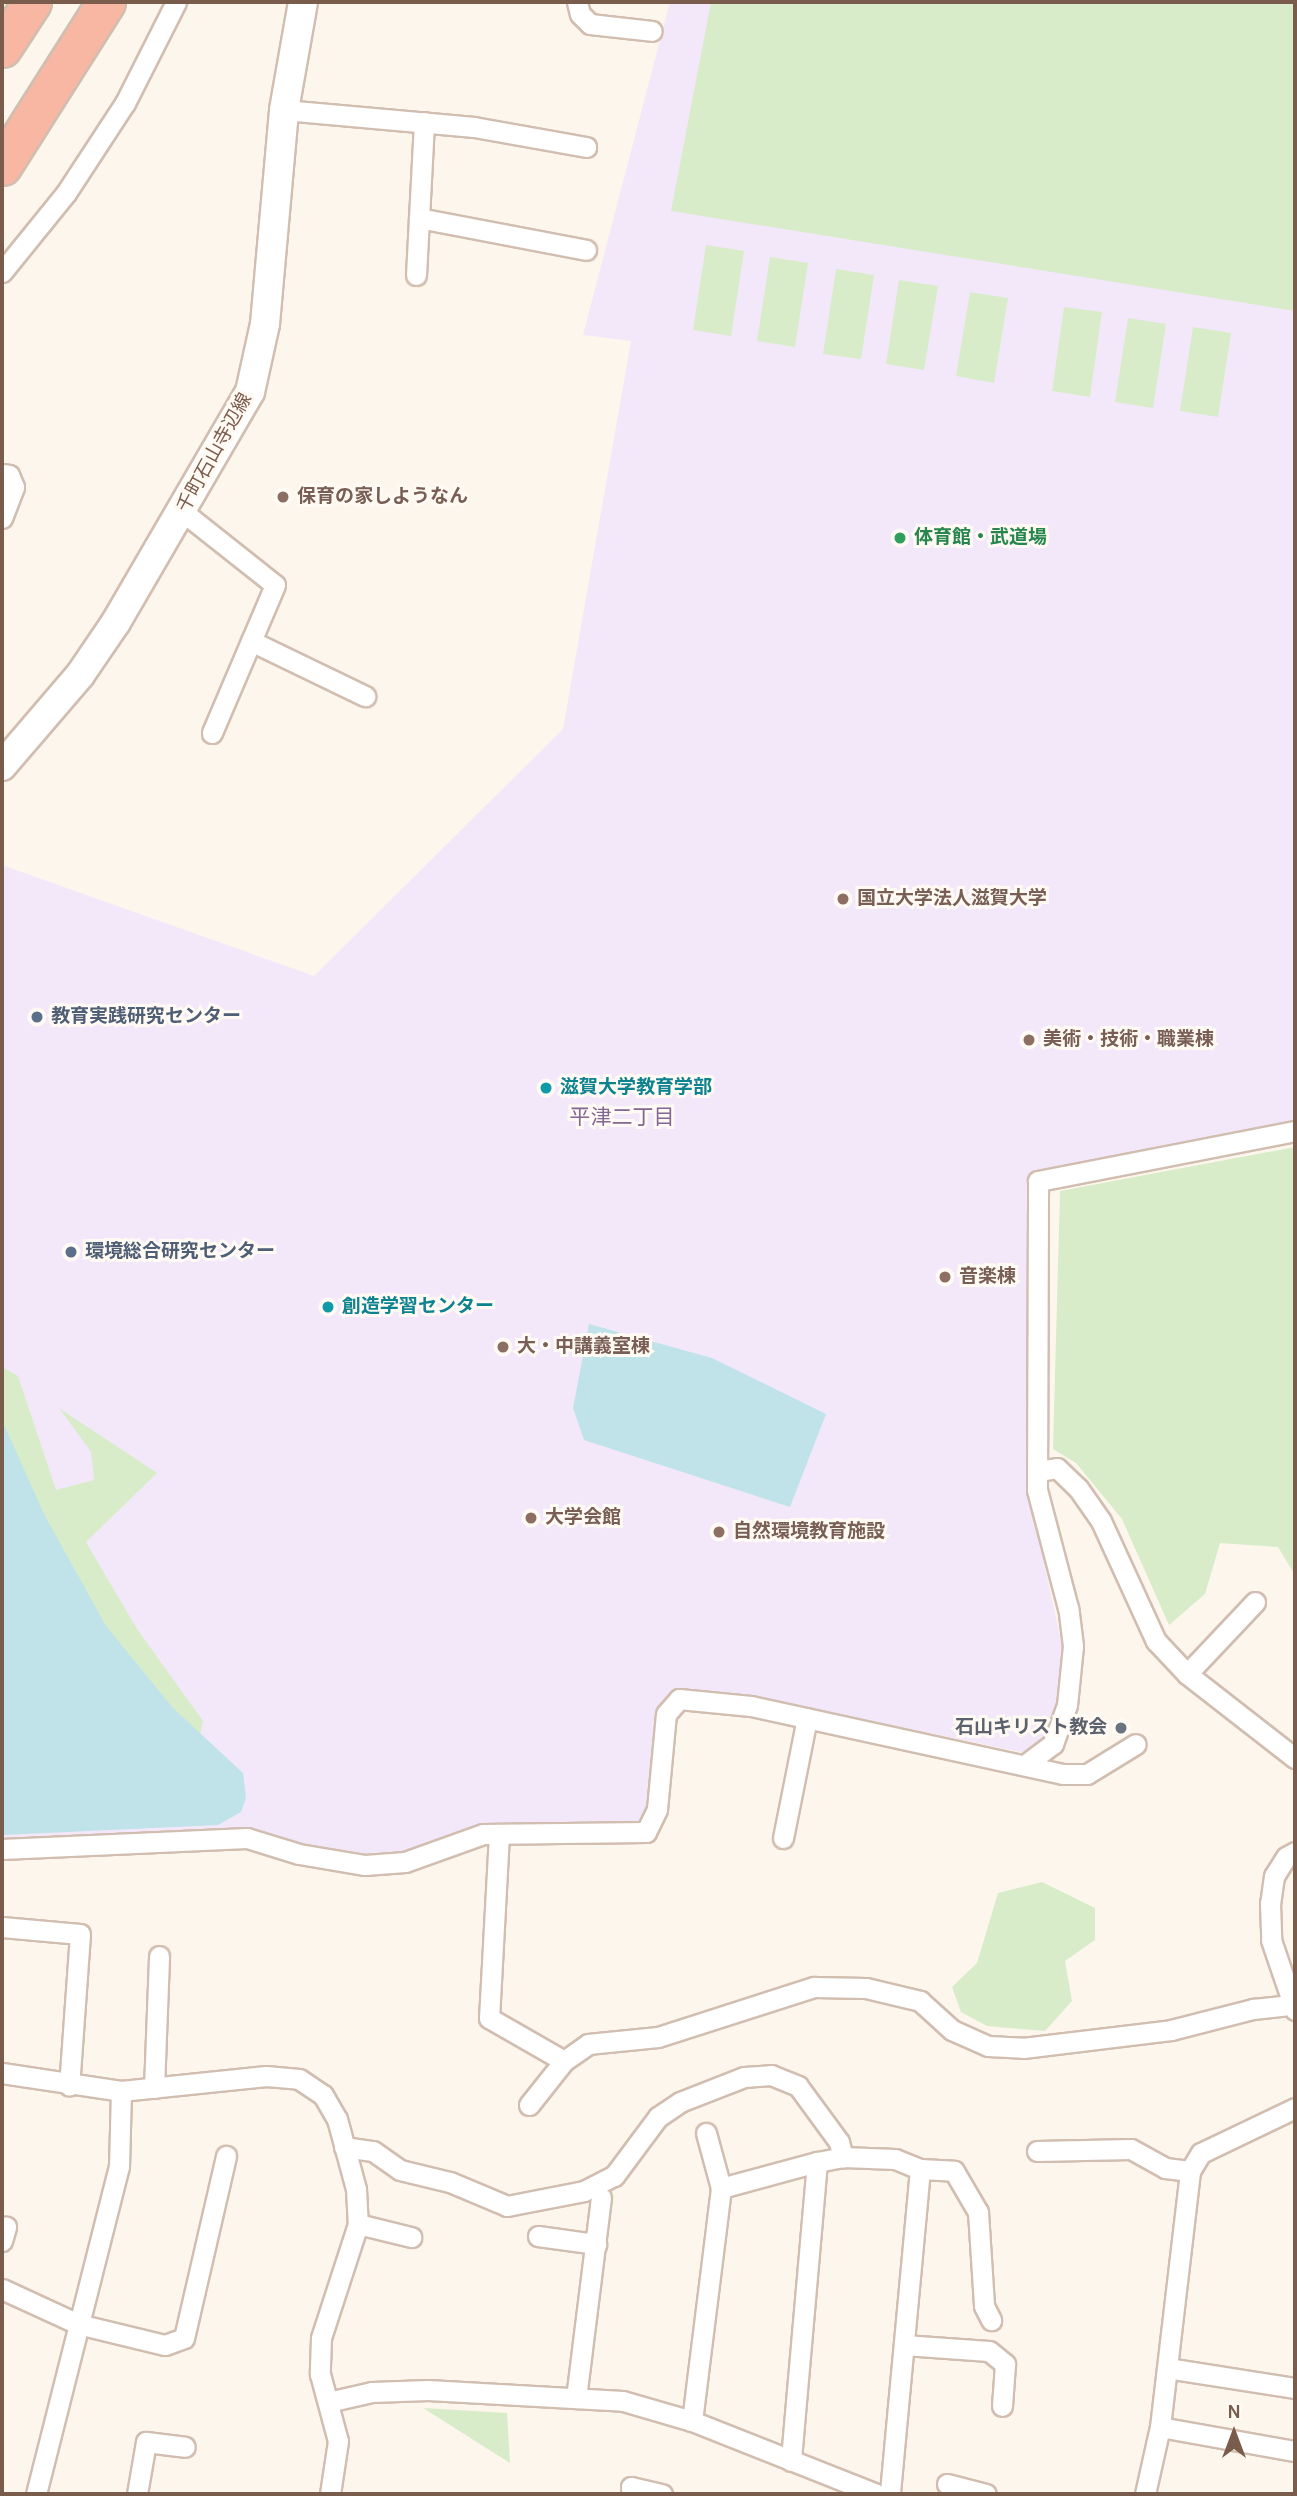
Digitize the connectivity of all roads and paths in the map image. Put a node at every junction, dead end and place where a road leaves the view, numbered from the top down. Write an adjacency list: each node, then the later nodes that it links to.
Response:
1 (33, 2): 7 (highway)
2 (106, 2): 11 (highway)
3 (176, 2): 14 (street)
4 (303, 2): 8 (main road, 千町石山寺辺線)
5 (578, 2): 6 (street)
6 (652, 31)
7 (2, 48)
8 (284, 110): 9 (street); 17 (main road, 千町石山寺辺線)
9 (424, 122): 10 (street); 12 (street)
10 (586, 147)
11 (2, 166)
12 (419, 218): 13 (street); 15 (street)
13 (586, 250)
14 (2, 272)
15 (416, 275)
16 (2, 474): 18 (street)
17 (183, 512): 19 (street); 22 (main road, 千町石山寺辺線)
18 (2, 518)
19 (251, 641): 20 (street); 21 (street)
20 (365, 696)
21 (212, 733)
22 (2, 766)
23 (1295, 1131): 24 (street)
24 (1038, 1471): 26 (street); 30 (street)
25 (1255, 1602): 26 (street)
26 (1188, 1674): 29 (street)
27 (807, 1718): 30 (street); 31 (street); 32 (street)
28 (1136, 1744): 30 (street)
29 (1295, 1758)
30 (1026, 1764)
31 (499, 1834): 33 (street); 38 (street)
32 (783, 1838)
33 (2, 1849)
34 (1295, 1852): 37 (street)
35 (2, 1927): 40 (street)
36 (159, 1956): 41 (street)
37 (1294, 2008): 38 (street)
38 (564, 2061): 43 (street)
39 (2, 2073): 40 (street)
40 (69, 2086): 42 (street)
41 (154, 2088): 42 (street); 46 (street)
42 (121, 2091): 61 (street)
43 (529, 2105)
44 (1295, 2108): 52 (street)
45 (706, 2133): 53 (street)
46 (344, 2147): 49 (street); 55 (street)
47 (1037, 2151): 52 (street)
48 (226, 2156): 61 (street)
49 (843, 2157): 50 (street); 51 (street)
50 (817, 2162): 53 (street); 72 (street)
51 (920, 2169): 60 (street); 62 (street)
52 (1190, 2171): 63 (street)
53 (721, 2188): 68 (street)
54 (601, 2198): 58 (street)
55 (358, 2224): 57 (street); 66 (street)
56 (538, 2236): 58 (street)
57 (411, 2237)
58 (596, 2244): 65 (street)
59 (2, 2290): 61 (street)
60 (991, 2320)
61 (78, 2323): 74 (street)
62 (904, 2345): 67 (street); 80 (street)
63 (1167, 2368): 64 (street); 69 (street)
64 (1295, 2388)
65 (576, 2398): 66 (street); 68 (street)
66 (328, 2402): 76 (street)
67 (1002, 2406)
68 (692, 2421): 72 (street)
69 (1160, 2427): 71 (street); 82 (street)
70 (185, 2446): 75 (street)
71 (1295, 2451)
72 (791, 2461): 79 (street)
73 (947, 2484): 81 (street)
74 (36, 2494)
75 (137, 2494)
76 (330, 2494)
77 (632, 2494): 78 (street)
78 (662, 2494)
79 (876, 2494)
80 (890, 2494)
81 (986, 2494)
82 (1145, 2494)

